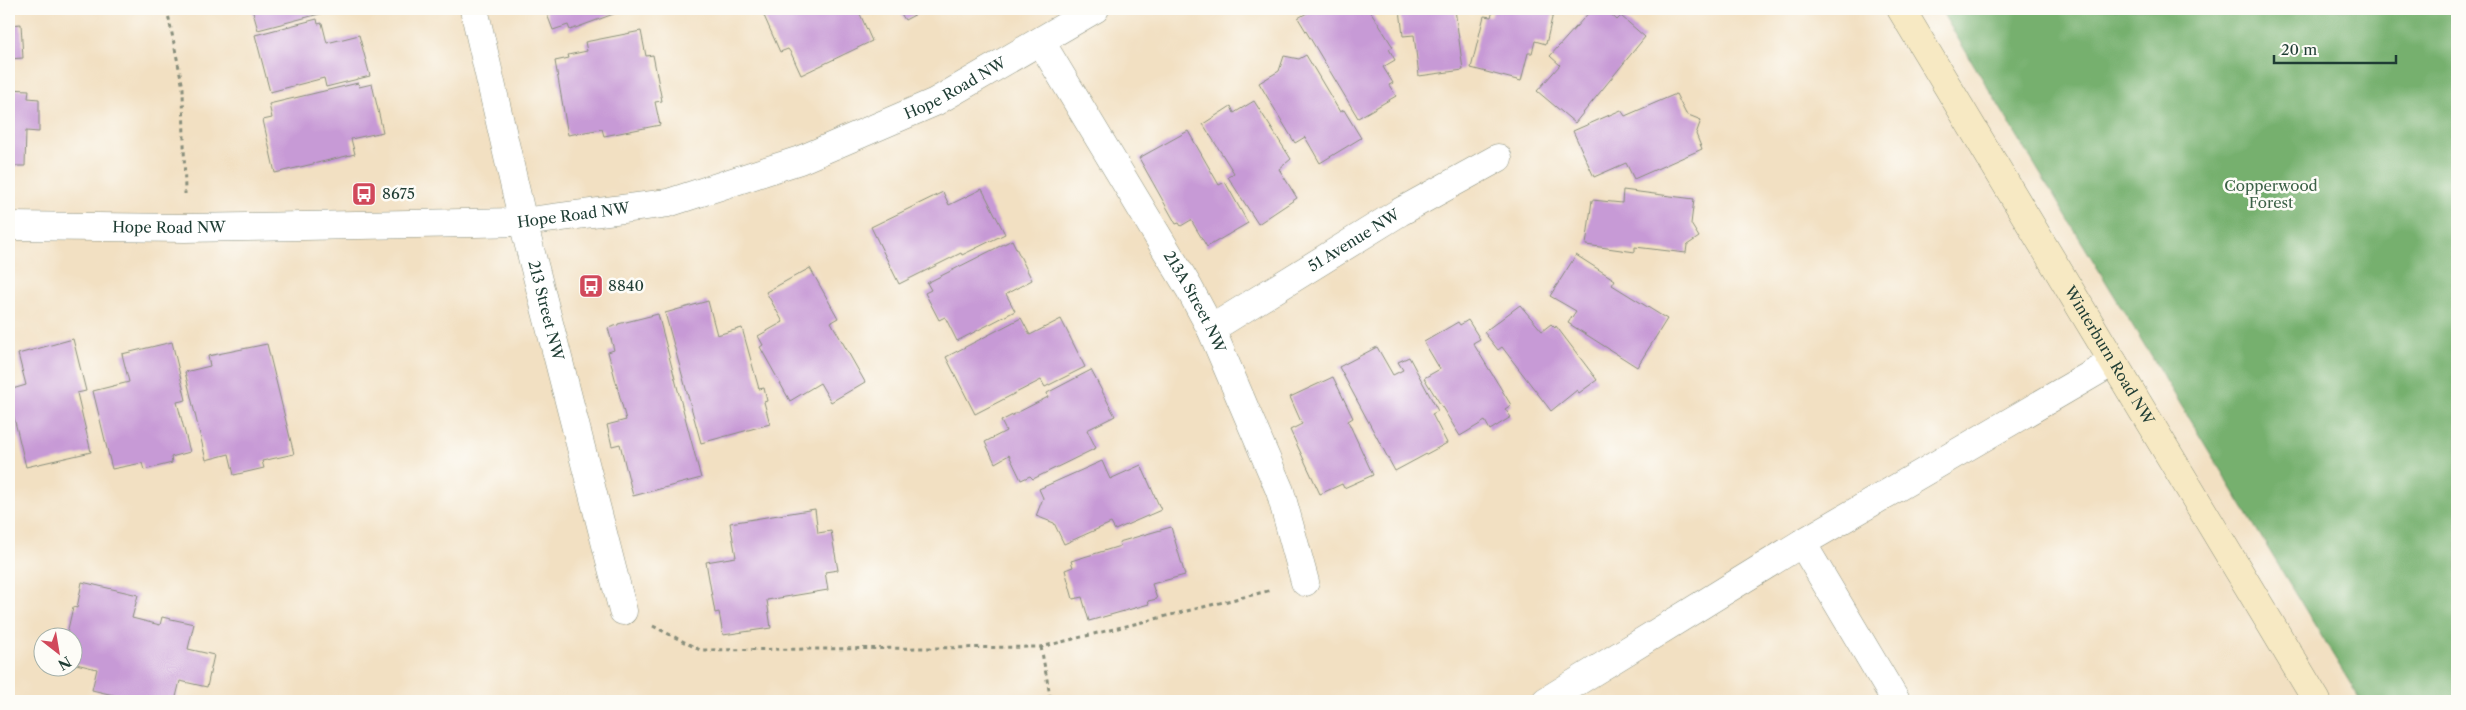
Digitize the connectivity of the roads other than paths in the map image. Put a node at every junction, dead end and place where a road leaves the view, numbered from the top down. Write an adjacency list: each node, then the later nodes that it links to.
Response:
1 (474, 9): 6 (street, 213 Street NW)
2 (1094, 9): 4 (street, Hope Road NW)
3 (1901, 9): 9 (main road, Winterburn Road NW)
4 (1041, 42): 6 (street, Hope Road NW); 8 (street, 213A Street NW)
5 (1498, 158): 8 (street, 51 Avenue NW)
6 (523, 222): 7 (street, Hope Road NW); 12 (street, 213 Street NW)
7 (9, 226)
8 (1211, 328): 11 (street, 213A Street NW)
9 (2113, 362): 10 (street); 15 (main road, Winterburn Road NW)
10 (1802, 543): 13 (street); 14 (street)
11 (1305, 582)
12 (623, 611)
13 (1546, 701)
14 (1896, 701)
15 (2318, 701)

